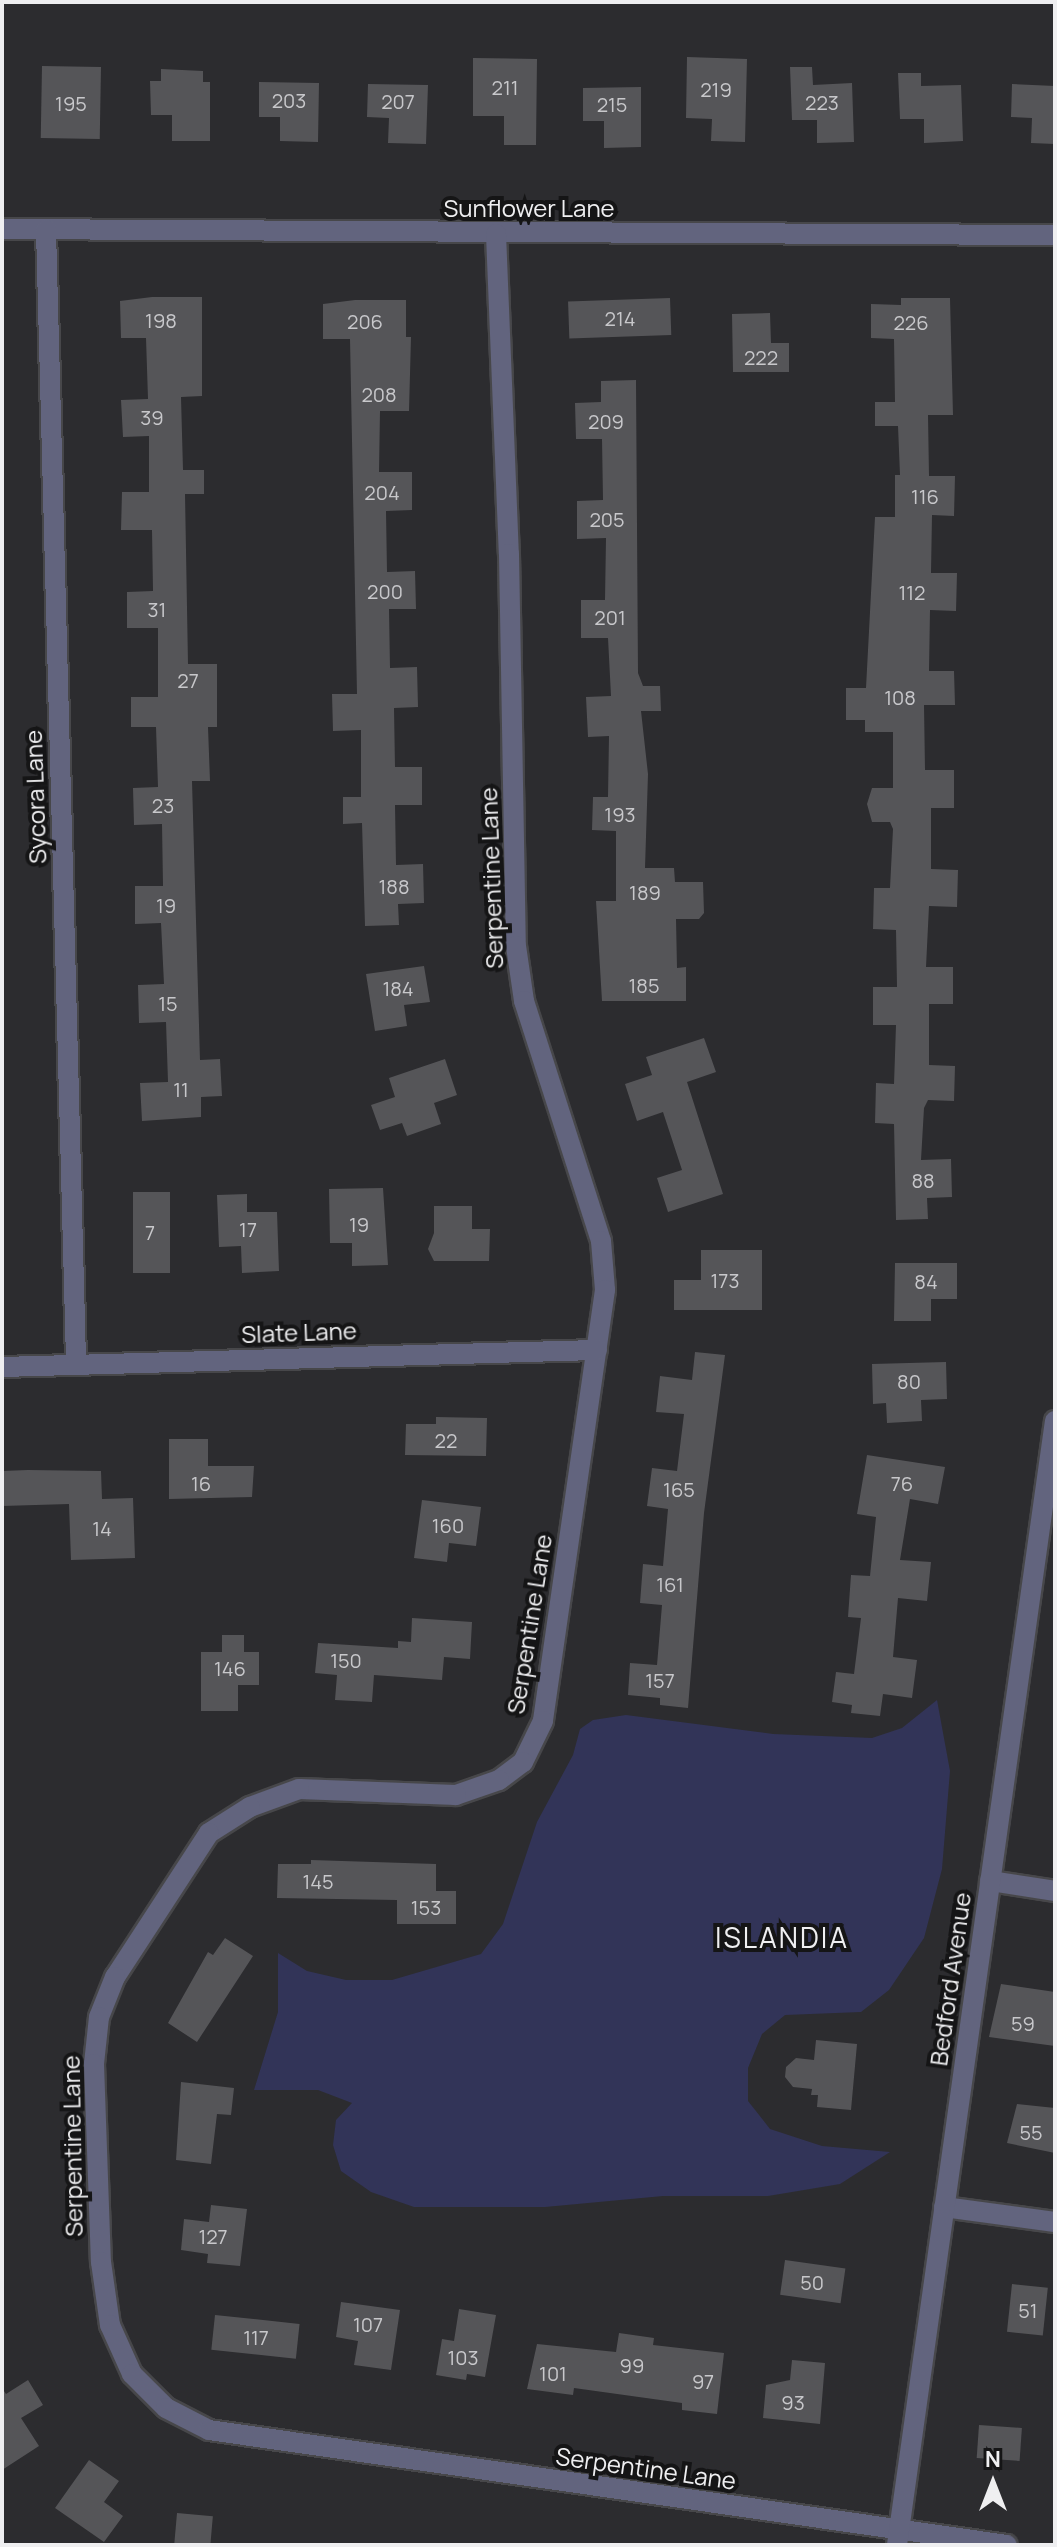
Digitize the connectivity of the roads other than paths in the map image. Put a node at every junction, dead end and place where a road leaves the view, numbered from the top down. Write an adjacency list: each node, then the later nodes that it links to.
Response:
1 (2, 229): 2 (street, Sunflower Lane)
2 (46, 230): 3 (street, Sunflower Lane); 6 (street, Sycora Lane)
3 (496, 234): 4 (street, Sunflower Lane); 5 (street, Serpentine Lane)
4 (1055, 235)
5 (597, 1350): 6 (street, Slate Lane); 13 (street, Serpentine Lane)
6 (76, 1364): 7 (street, Slate Lane)
7 (2, 1367)
8 (1055, 1421): 9 (street, Bedford Avenue)
9 (990, 1881): 10 (street); 11 (street, Bedford Avenue)
10 (1055, 1891)
11 (944, 2207): 12 (street); 13 (street, Bedford Avenue)
12 (1055, 2222)
13 (898, 2538): 14 (street, Serpentine Lane)
14 (1007, 2545)

